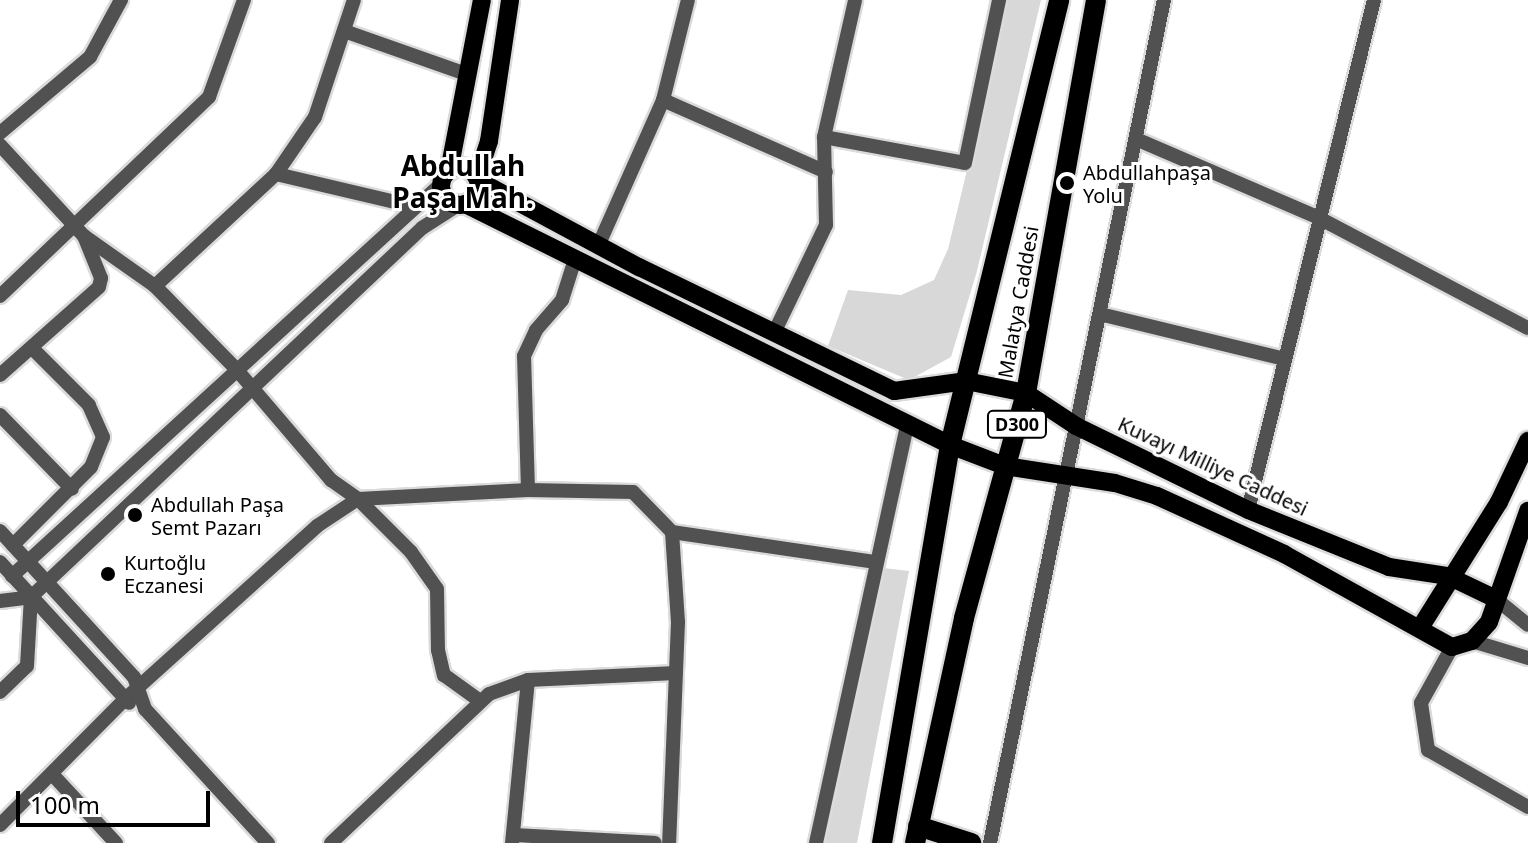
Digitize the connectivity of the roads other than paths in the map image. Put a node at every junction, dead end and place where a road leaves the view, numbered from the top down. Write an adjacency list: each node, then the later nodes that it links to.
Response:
1 (121, 0): 16 (street)
2 (244, 0): 27 (street)
3 (354, 0): 13 (street)
4 (482, 0): 14 (main road)
5 (510, 0): 23 (main road)
6 (688, 0): 15 (street)
7 (855, 0): 17 (street)
8 (999, 0): 17 (street)
9 (1059, 0): 40 (highway, Malatya Caddesi / D300)
10 (1096, 0): 42 (highway, Malatya Caddesi / D300)
11 (1164, 0): 18 (street)
12 (1374, 0): 26 (street)
13 (344, 31): 14 (street); 21 (street)
14 (466, 74): 22 (main road)
15 (663, 100): 20 (street); 29 (street)
16 (0, 133)
17 (824, 137): 20 (street)
18 (1136, 139): 26 (street); 33 (street)
19 (0, 145): 27 (street)
20 (826, 172): 35 (street)
21 (276, 174): 25 (street); 31 (street)
22 (445, 177): 23 (main road); 24 (main road); 25 (street)
23 (478, 180): 24 (main road); 29 (main road, Kuvayı Milliye Caddesi)
24 (462, 205): 30 (main road); 41 (street)
25 (412, 206): 38 (street)
26 (1319, 218): 34 (street); 37 (street)
27 (72, 224): 28 (street); 32 (street)
28 (84, 236): 31 (street); 36 (street)
29 (599, 244): 35 (main road, Kuvayı Milliye Caddesi)
30 (575, 259): 44 (main road); 51 (street)
31 (155, 286): 38 (street)
32 (0, 296)
33 (1100, 314): 37 (street); 45 (street)
34 (1528, 328)
35 (774, 333): 40 (main road, Kuvayı Milliye Caddesi)
36 (32, 348): 39 (street); 50 (street)
37 (1285, 359): 53 (street)
38 (237, 370): 41 (street); 60 (street)
39 (0, 375)
40 (966, 381): 42 (main road, Kuvayı Milliye Caddesi); 47 (highway, Malatya Caddesi / D300)
41 (252, 389): 52 (street); 63 (street)
42 (1026, 393): 45 (main road, Kuvayı Milliye Caddesi); 48 (highway, Malatya Caddesi / D300)
43 (0, 415): 50 (street)
44 (907, 425): 47 (main road); 59 (street)
45 (1076, 426): 49 (street); 53 (main road, Kuvayı Milliye Caddesi)
46 (1528, 441): 62 (main road)
47 (950, 445): 48 (main road); 90 (highway, Malatya Caddesi / D300)
48 (1005, 466): 49 (main road); 82 (highway, Malatya Caddesi / D300)
49 (1068, 476): 68 (main road); 92 (street)
50 (72, 489): 57 (street)
51 (528, 490): 52 (street); 56 (street)
52 (358, 499): 74 (street); 77 (street)
53 (1248, 510): 62 (main road, Kuvayı Milliye Caddesi)
54 (1528, 511): 65 (main road)
55 (0, 531): 57 (street)
56 (672, 532): 59 (street); 72 (street)
57 (13, 545): 60 (street)
58 (0, 562): 61 (street)
59 (876, 562): 89 (street)
60 (28, 563): 61 (street); 63 (street)
61 (12, 576): 64 (street)
62 (1448, 576): 65 (main road, Kuvayı Milliye Caddesi); 68 (main road)
63 (44, 583): 64 (street); 74 (street)
64 (31, 597): 66 (street); 75 (street); 76 (street)
65 (1496, 599): 67 (street); 69 (main road)
66 (0, 601)
67 (1528, 625)
68 (1420, 628): 70 (main road)
69 (1472, 641): 70 (main road); 71 (street)
70 (1452, 647): 80 (street)
71 (1528, 658)
72 (676, 673): 73 (street); 88 (street)
73 (528, 680): 77 (street); 83 (street)
74 (138, 688): 76 (street); 78 (street)
75 (0, 692)
76 (124, 700): 78 (street); 79 (street)
77 (480, 701): 86 (street)
78 (145, 709): 85 (street)
79 (52, 774): 81 (street); 84 (street)
80 (1528, 807)
81 (0, 825)
82 (916, 834): 91 (highway)
83 (512, 839): 87 (street)
84 (116, 843)
85 (268, 843)
86 (331, 843)
87 (655, 843)
88 (669, 843)
89 (816, 843)
90 (882, 843)
91 (971, 843)
92 (990, 843)

